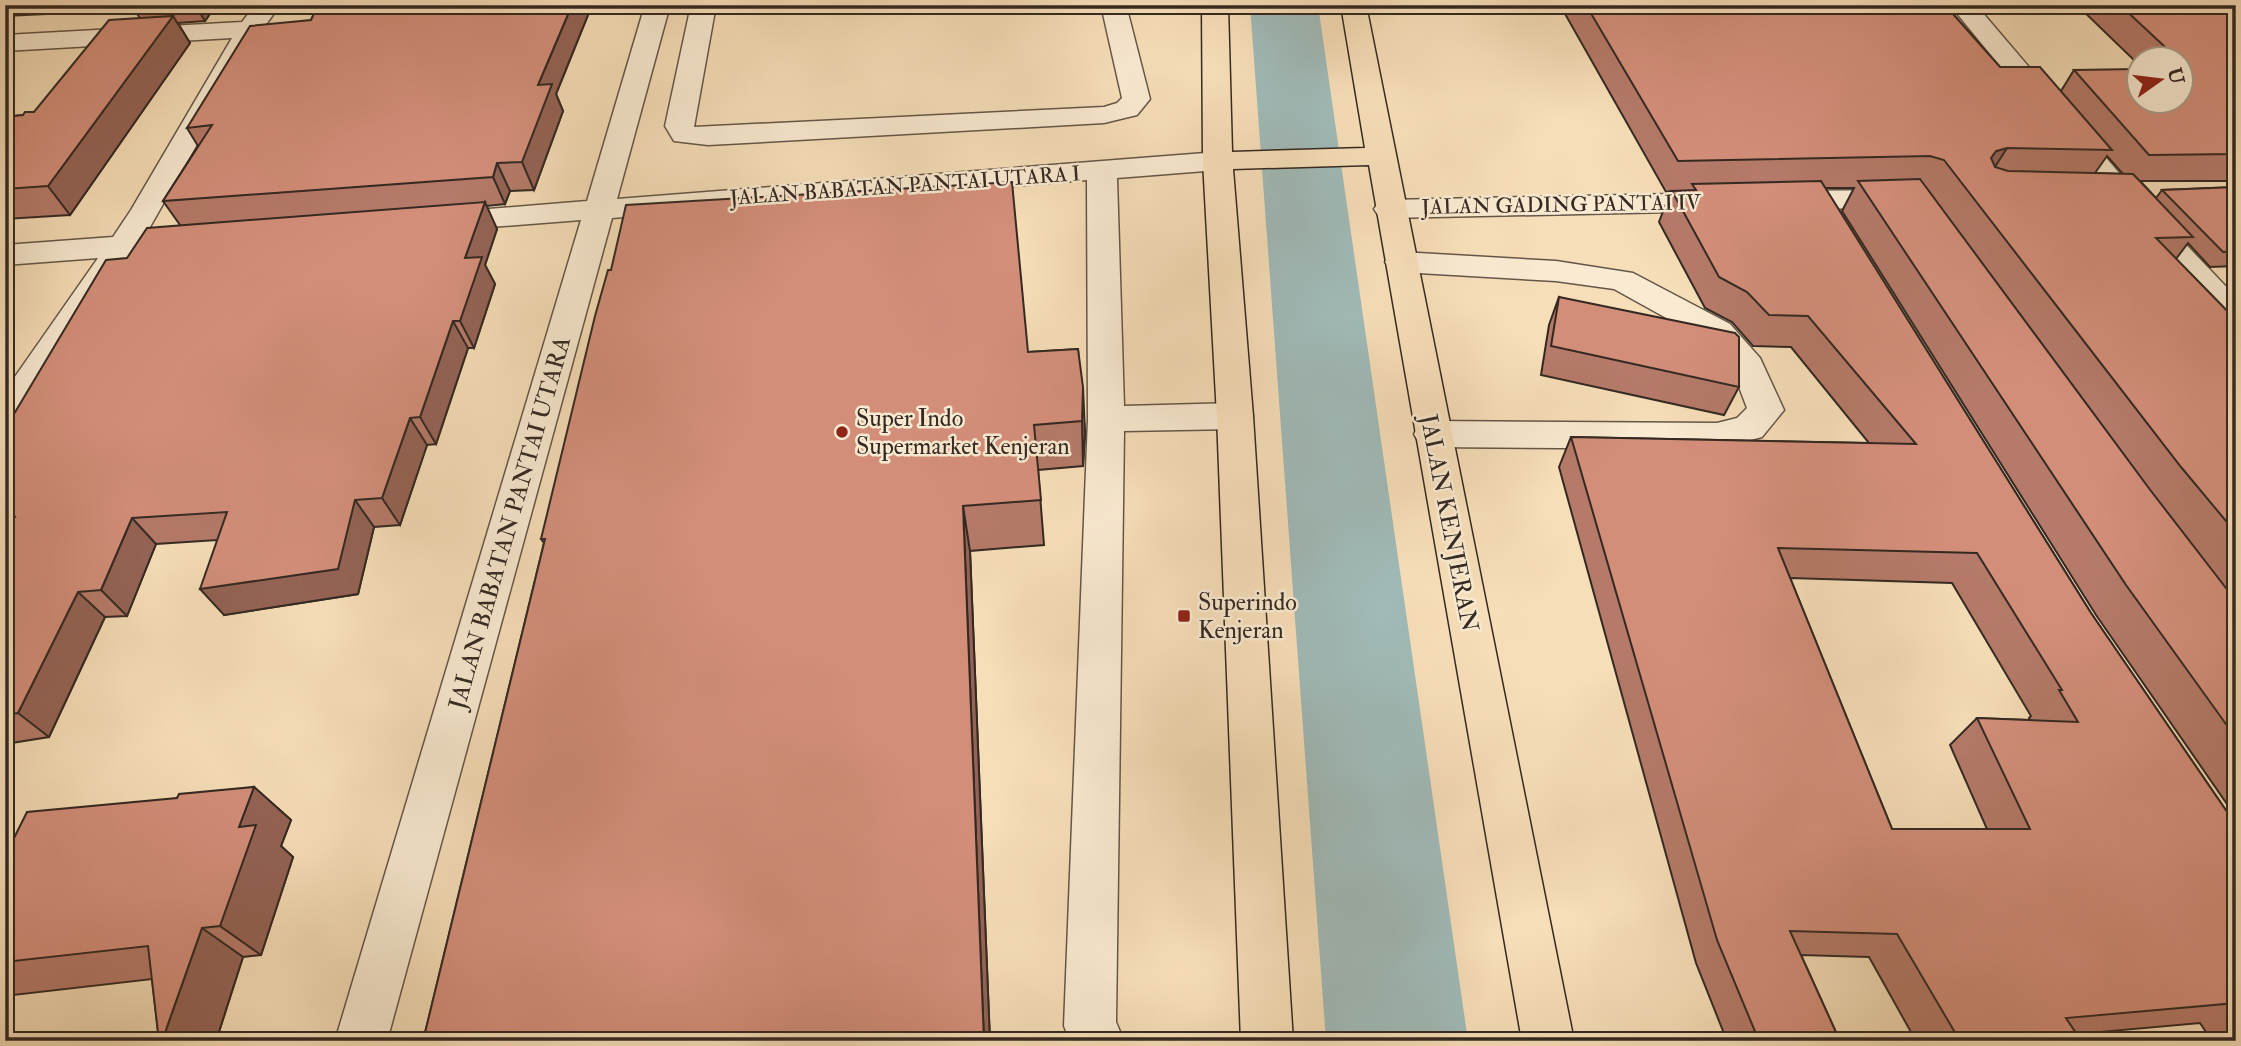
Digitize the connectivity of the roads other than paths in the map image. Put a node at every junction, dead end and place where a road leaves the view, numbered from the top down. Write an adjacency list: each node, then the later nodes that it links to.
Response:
1 (658, 5): 17 (street, JALAN BABATAN PANTAI UTARA)
2 (704, 5): 3 (street)
3 (1113, 5)
4 (1214, 5): 10 (main road)
5 (1353, 5): 9 (main road, JALAN KENJERAN)
6 (1962, 5): 14 (street)
7 (259, 17): 8 (street); 22 (street)
8 (5, 43)
9 (1375, 156): 10 (main road); 16 (main road, JALAN KENJERAN)
10 (1223, 161): 11 (street, JALAN BABATAN PANTAI UTARA I); 26 (main road)
11 (1102, 171): 17 (street, JALAN BABATAN PANTAI UTARA I); 28 (street)
12 (2158, 192): 14 (street)
13 (2087, 193): 14 (street)
14 (2120, 194): 25 (street)
15 (1816, 200): 16 (street, JALAN GADING PANTAI IV); 18 (street, JALAN GADING PANTAI IV); 20 (street)
16 (1389, 209): 24 (main road, JALAN KENJERAN)
17 (599, 210): 19 (street, JALAN BABATAN PANTAI UTARA I); 30 (street, JALAN BABATAN PANTAI UTARA)
18 (1928, 220)
19 (413, 224)
20 (1837, 233)
21 (220, 238): 22 (street)
22 (124, 246): 23 (street); 27 (street)
23 (5, 255)
24 (1401, 262): 29 (main road, JALAN KENJERAN); 29 (street)
25 (2236, 317)
26 (1235, 416): 28 (street); 32 (main road)
27 (5, 418)
28 (1106, 419): 31 (street)
29 (1432, 433): 33 (main road, JALAN KENJERAN)
30 (361, 1041)
31 (1098, 1041)
32 (1267, 1041)
33 (1548, 1041)

